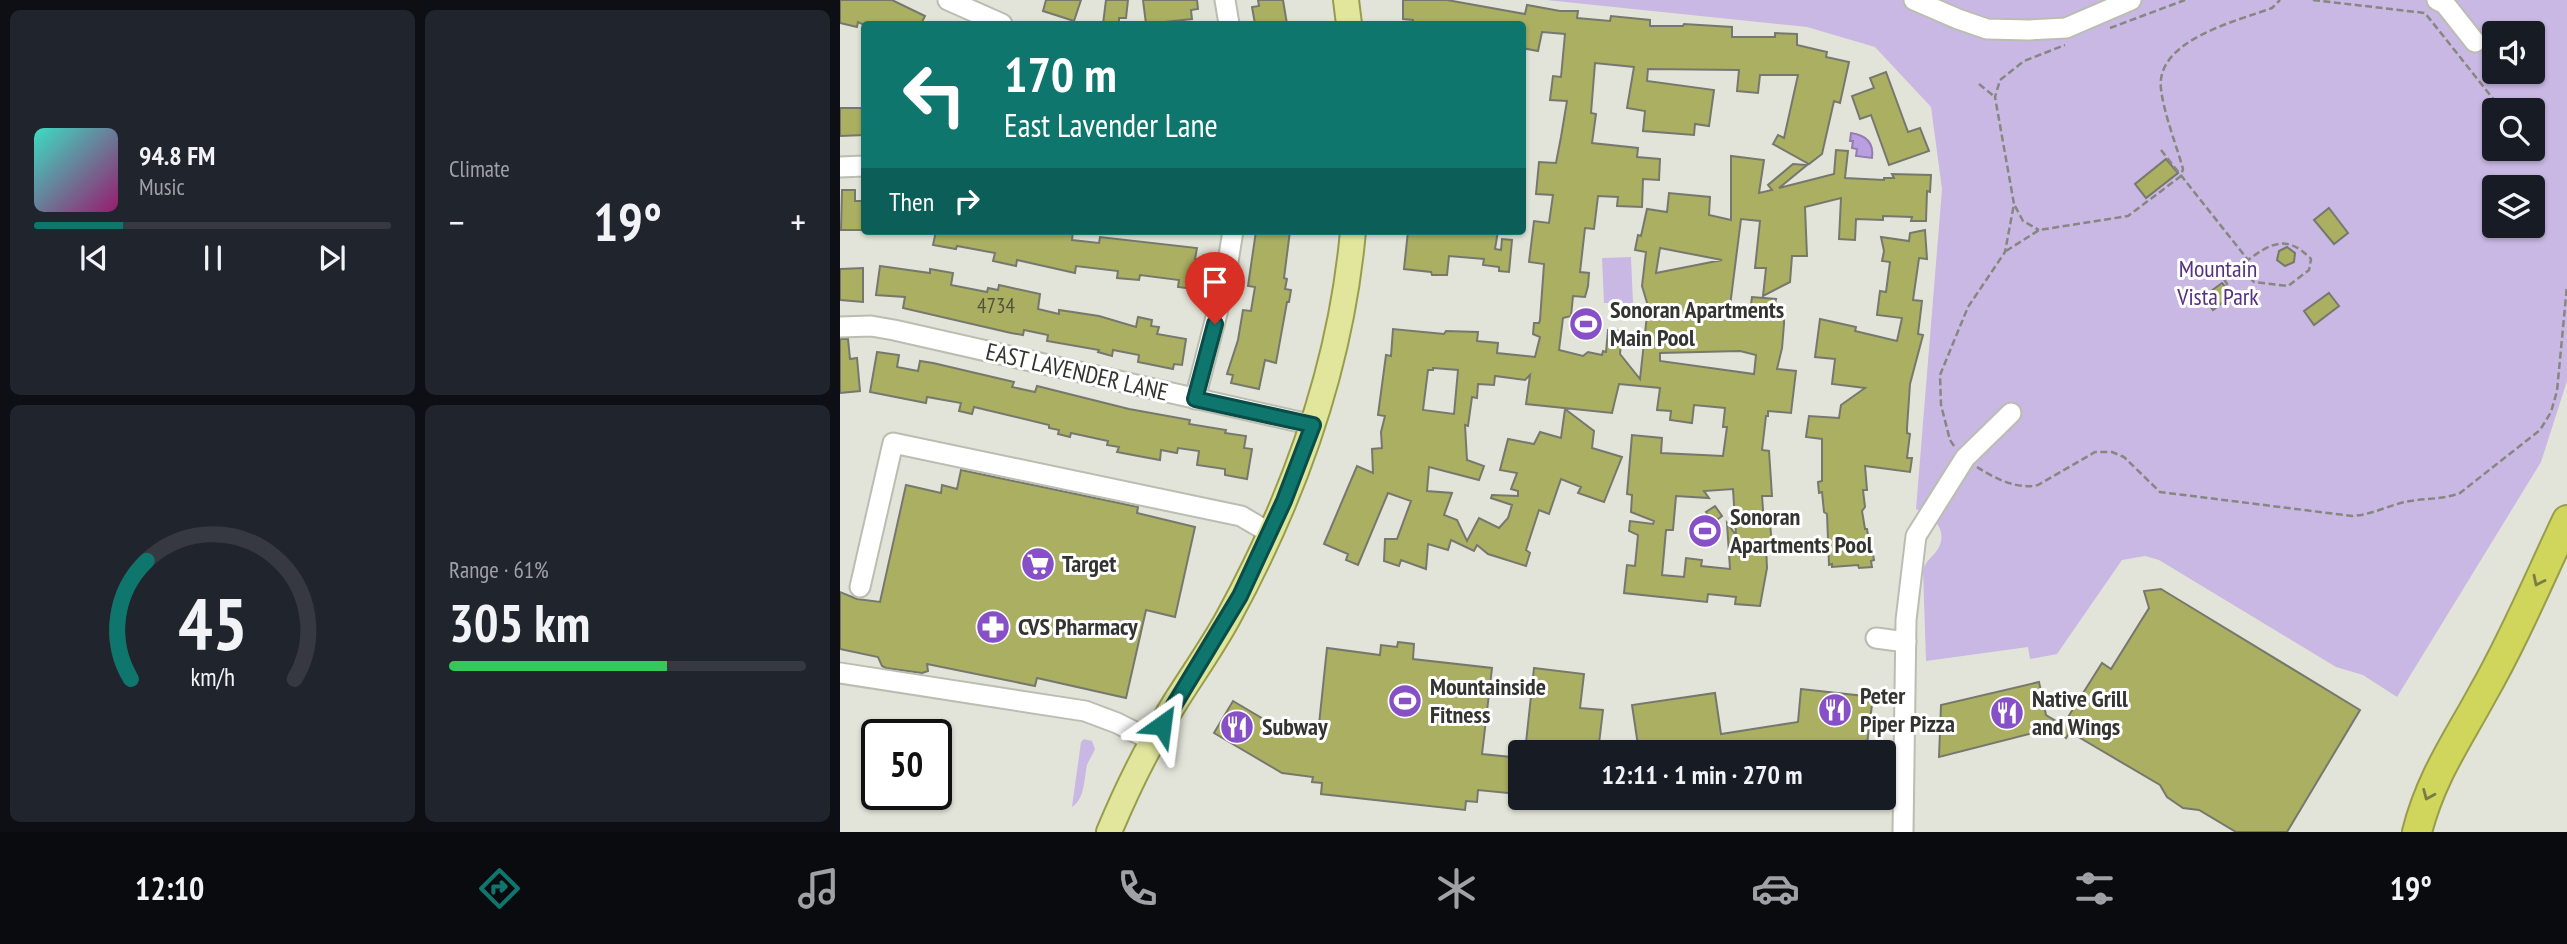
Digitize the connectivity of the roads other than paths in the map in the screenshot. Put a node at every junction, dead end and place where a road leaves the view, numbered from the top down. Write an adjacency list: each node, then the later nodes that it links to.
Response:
1 (948, 0): 7 (street)
2 (1225, 0): 9 (street)
3 (1346, 0): 10 (main road)
4 (1914, 0): 5 (street)
5 (2131, 0)
6 (2437, 0): 11 (street)
7 (987, 8): 8 (street)
8 (999, 21)
9 (1228, 21)
10 (1349, 21)
11 (2475, 42)
12 (861, 166): 13 (street)
13 (840, 167)
14 (1232, 235): 17 (street)
15 (1352, 235): 19 (main road)
16 (840, 327): 17 (street, EAST LAVENDER LANE)
17 (1195, 399): 19 (street, EAST LAVENDER LANE)
18 (2011, 413): 24 (street)
19 (1313, 425): 21 (main road)
20 (2567, 520): 29 (highway, one-way to 29)
21 (1270, 533): 22 (street); 26 (main road)
22 (860, 587)
23 (1876, 638): 24 (street)
24 (1906, 642): 28 (street)
25 (840, 673): 26 (street)
26 (1153, 741): 27 (main road)
27 (1109, 832)
28 (1903, 832)
29 (2417, 832)

